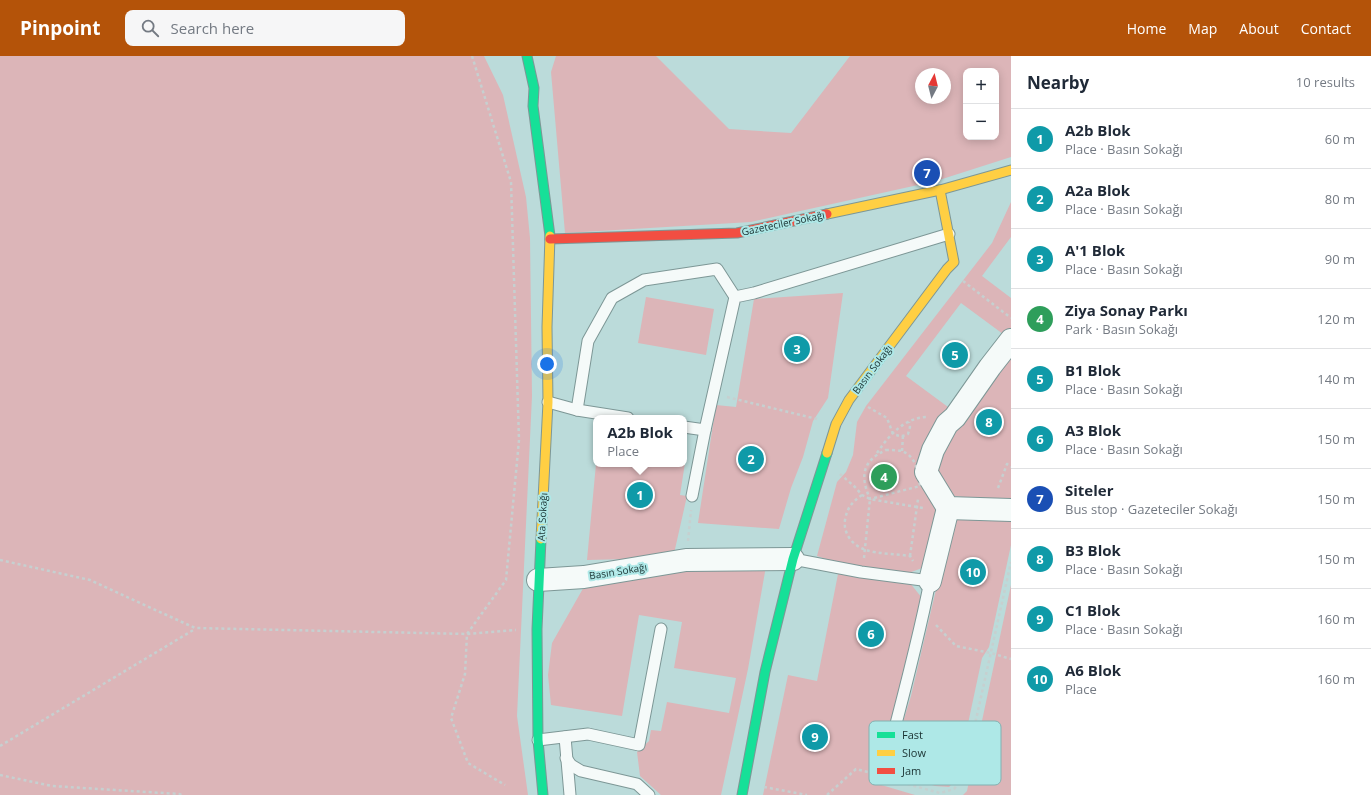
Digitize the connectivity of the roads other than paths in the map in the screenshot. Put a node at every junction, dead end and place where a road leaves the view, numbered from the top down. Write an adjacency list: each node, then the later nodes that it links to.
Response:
1 (527, 56): 3 (street)
2 (524, 85): 3 (street)
3 (533, 106): 7 (street, Ata Sokağı)
4 (1011, 170): 5 (street, Gazeteciler Sokağı)
5 (940, 190): 6 (street, Basın Sokağı); 7 (street, Gazeteciler Sokağı)
6 (949, 234): 8 (lane); 18 (street, Basın Sokağı)
7 (550, 239): 10 (street, Ata Sokağı)
8 (735, 297): 11 (lane); 14 (lane)
9 (1011, 340): 16 (street)
10 (548, 402): 11 (lane); 19 (street, Ata Sokağı)
11 (577, 410): 12 (lane)
12 (609, 415)
13 (687, 427): 14 (lane)
14 (704, 430): 15 (lane)
15 (692, 496)
16 (948, 508): 17 (street); 20 (street)
17 (1011, 510)
18 (793, 559): 19 (street, Basın Sokağı); 20 (lane); 29 (street, Basın Sokağı)
19 (538, 580): 24 (street, Ata Sokağı)
20 (930, 581): 22 (lane)
21 (661, 629): 23 (lane)
22 (896, 721)
23 (565, 738): 24 (lane); 25 (lane)
24 (538, 740): 26 (street, Ata Sokağı)
25 (566, 758): 27 (lane); 28 (lane)
26 (543, 795)
27 (570, 795)
28 (649, 795)
29 (742, 795)

